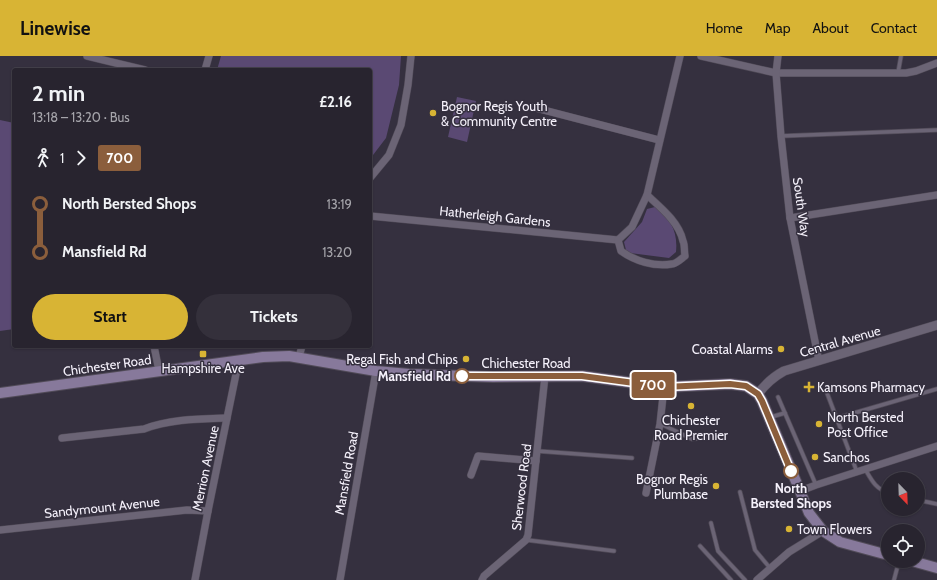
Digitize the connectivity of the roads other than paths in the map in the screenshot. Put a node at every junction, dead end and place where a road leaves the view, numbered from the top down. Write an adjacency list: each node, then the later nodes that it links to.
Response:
1 (87, 56): 9 (street)
2 (209, 56): 10 (street)
3 (411, 56): 17 (street)
4 (680, 56): 16 (street)
5 (701, 56): 11 (street)
6 (778, 56): 11 (street, South Way)
7 (901, 56): 12 (lane)
8 (937, 63): 12 (street)
9 (137, 68)
10 (206, 68)
11 (776, 73): 12 (street); 15 (street, South Way)
12 (898, 73)
13 (532, 107): 16 (street)
14 (937, 130): 15 (lane)
15 (781, 136): 21 (street, South Way)
16 (659, 140): 18 (street)
17 (372, 176)
18 (646, 195): 22 (street); 22 (street)
19 (937, 195): 21 (street)
20 (372, 216): 22 (street, Hatherleigh Gardens)
21 (790, 218): 28 (street, South Way)
22 (618, 240)
23 (937, 325): 28 (street, Central Avenue)
24 (154, 348): 29 (street)
25 (301, 348): 26 (street)
26 (299, 357): 27 (main road, Chichester Road); 30 (main road, Chichester Road)
27 (235, 360): 29 (main road, Chichester Road); 40 (street, Merrion Avenue)
28 (819, 361): 36 (street, Central Avenue)
29 (159, 371): 34 (main road, Chichester Road)
30 (376, 371): 31 (main road, Chichester Road); 72 (street, Mansfield Road)
31 (545, 376): 32 (main road, Chichester Road); 46 (street, Sherwood Road)
32 (664, 387): 36 (main road, Chichester Road); 42 (street)
33 (937, 388): 41 (lane)
34 (0, 393)
35 (827, 393): 41 (lane)
36 (758, 394): 39 (main road)
37 (778, 397): 38 (lane)
38 (785, 412): 39 (lane); 52 (lane)
39 (770, 417): 54 (main road)
40 (227, 418): 44 (street); 59 (street, Merrion Avenue)
41 (837, 418): 50 (lane)
42 (660, 424): 43 (lane); 56 (street)
43 (722, 436)
44 (62, 438)
45 (937, 446): 49 (street)
46 (537, 451): 47 (lane); 48 (street, Sherwood Road)
47 (632, 458)
48 (536, 461): 51 (street); 63 (street, Sherwood Road)
49 (865, 469): 50 (street); 53 (lane)
50 (857, 472): 52 (street)
51 (471, 475)
52 (816, 485): 54 (street)
53 (881, 490)
54 (800, 491): 62 (main road)
55 (740, 492): 68 (lane)
56 (646, 493)
57 (925, 501): 58 (lane)
58 (937, 504)
59 (208, 511): 61 (street, Sandymount Avenue); 71 (street, Merrion Avenue)
60 (711, 523): 75 (lane)
61 (0, 530)
62 (823, 531): 66 (main road); 68 (street)
63 (526, 540): 65 (lane); 73 (street, Sherwood Road)
64 (700, 546): 74 (lane)
65 (614, 551)
66 (881, 553)
67 (925, 565): 70 (main road)
68 (770, 568): 76 (street)
69 (897, 568): 77 (lane)
70 (937, 568)
71 (195, 580)
72 (340, 580)
73 (482, 580)
74 (731, 580)
75 (745, 580)
76 (757, 580)
77 (894, 580)

